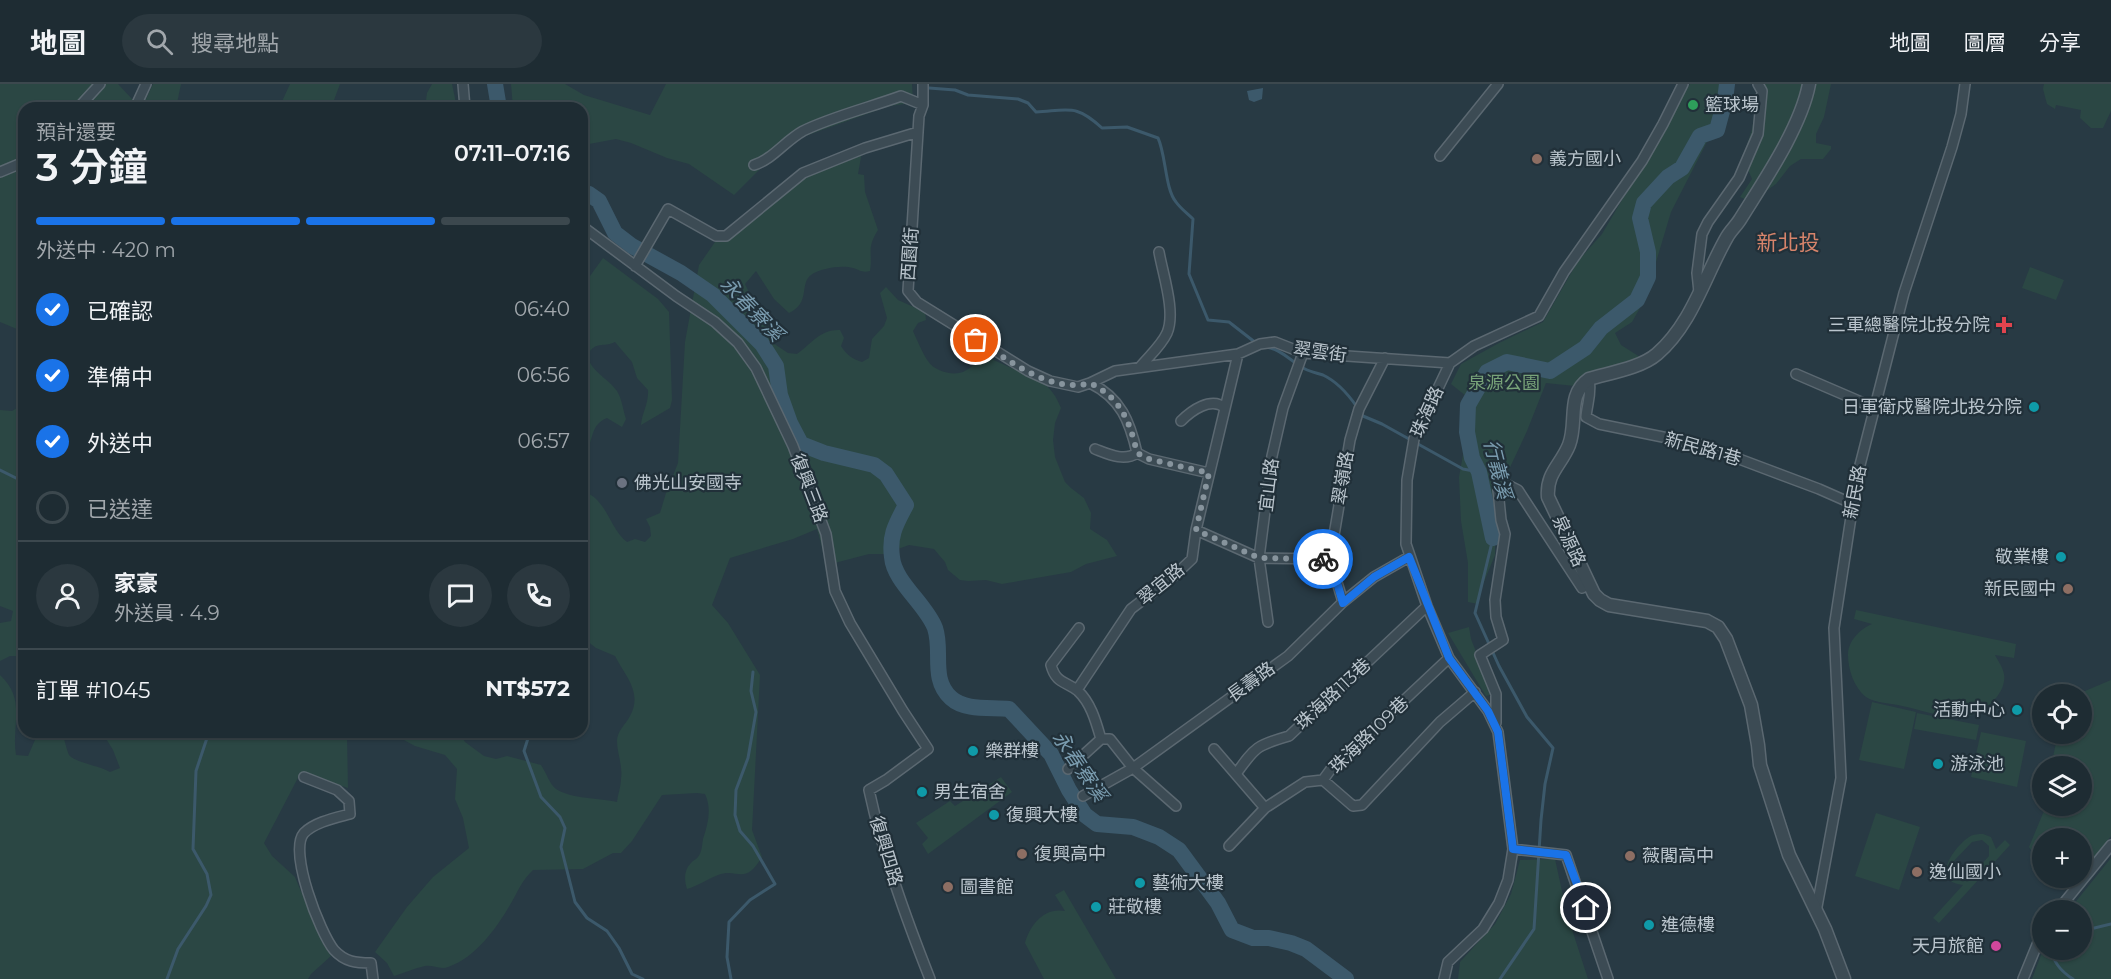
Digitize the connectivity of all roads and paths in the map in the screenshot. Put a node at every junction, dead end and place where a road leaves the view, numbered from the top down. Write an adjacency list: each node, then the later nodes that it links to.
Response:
1 (100, 84): 10 (street)
2 (146, 84): 11 (street)
3 (463, 84): 12 (street)
4 (923, 84): 13 (street, 西園街)
5 (1498, 84): 15 (street)
6 (1683, 84): 26 (street, 珠海路)
7 (1758, 84): 22 (street)
8 (1809, 84): 22 (street)
9 (1965, 84): 32 (street, 新民路)
10 (84, 102)
11 (138, 102)
12 (464, 102)
13 (923, 105): 14 (street, 西園街); 17 (street)
14 (918, 132): 21 (street); 30 (street, 西園街)
15 (1440, 156)
16 (18, 164): 18 (street)
17 (754, 165)
18 (0, 172)
19 (588, 231): 21 (street, 復興三路)
20 (1159, 252): 27 (street)
21 (635, 266): 53 (street, 復興三路)
22 (1699, 292): 29 (street)
23 (1303, 353): 24 (street, 翠雲街); 25 (street, 翠雲街); 40 (street, 宜山路)
24 (1238, 354): 27 (street, 翠雲街); 31 (street, 翠宜路)
25 (1385, 358): 26 (street, 翠雲街); 41 (street, 翠嶺路)
26 (1450, 363): 39 (street, 珠海路)
27 (1140, 367): 30 (street, 翠雲街)
28 (1796, 375): 32 (street)
29 (1589, 380): 37 (street, 新民路1巷); 42 (street, 泉源路)
30 (1090, 383): 35 (street)
31 (1225, 408): 33 (street); 36 (street, 翠宜路)
32 (1875, 408): 37 (street, 新民路)
33 (1181, 422)
34 (1095, 448): 35 (street)
35 (1137, 453): 36 (street)
36 (1209, 473): 38 (street, 翠宜路)
37 (1853, 504): 66 (street, 新民路)
38 (1196, 530): 40 (street); 48 (street, 翠宜路)
39 (1409, 557): 43 (street, 長壽路); 44 (street, 珠海路)
40 (1259, 558): 41 (street); 45 (street, 宜山路)
41 (1330, 559): 43 (street, 翠嶺路)
42 (1589, 584): 50 (street); 66 (street, 泉源路)
43 (1343, 603): 54 (street, 長壽路)
44 (1427, 606): 47 (street, 珠海路); 56 (street, 珠海路113巷)
45 (1268, 622)
46 (1079, 628): 48 (street)
47 (1449, 658): 49 (street, 珠海路); 58 (street, 珠海路109巷)
48 (1077, 690): 51 (street)
49 (1475, 692): 50 (street, 珠海路); 58 (street)
50 (1496, 726): 64 (street, 珠海路)
51 (1101, 739): 54 (street); 55 (street)
52 (1214, 748): 56 (street)
53 (928, 749): 69 (street, 復興四路)
54 (1133, 768): 59 (street, 長壽路); 60 (street)
55 (1068, 769)
56 (1236, 774): 61 (street)
57 (304, 777): 68 (street)
58 (1323, 780): 61 (street, 珠海路109巷)
59 (1083, 796)
60 (1176, 807)
61 (1265, 808): 63 (street, 珠海路109巷)
62 (2111, 845): 65 (street)
63 (1228, 846)
64 (1513, 849): 70 (street, 珠海路); 71 (street)
65 (2066, 900)
66 (1816, 912): 72 (street, 泉源路)
67 (2032, 957): 73 (street)
68 (373, 979)
69 (930, 979)
70 (1444, 979)
71 (1608, 979)
72 (1844, 979)
73 (2023, 979)

